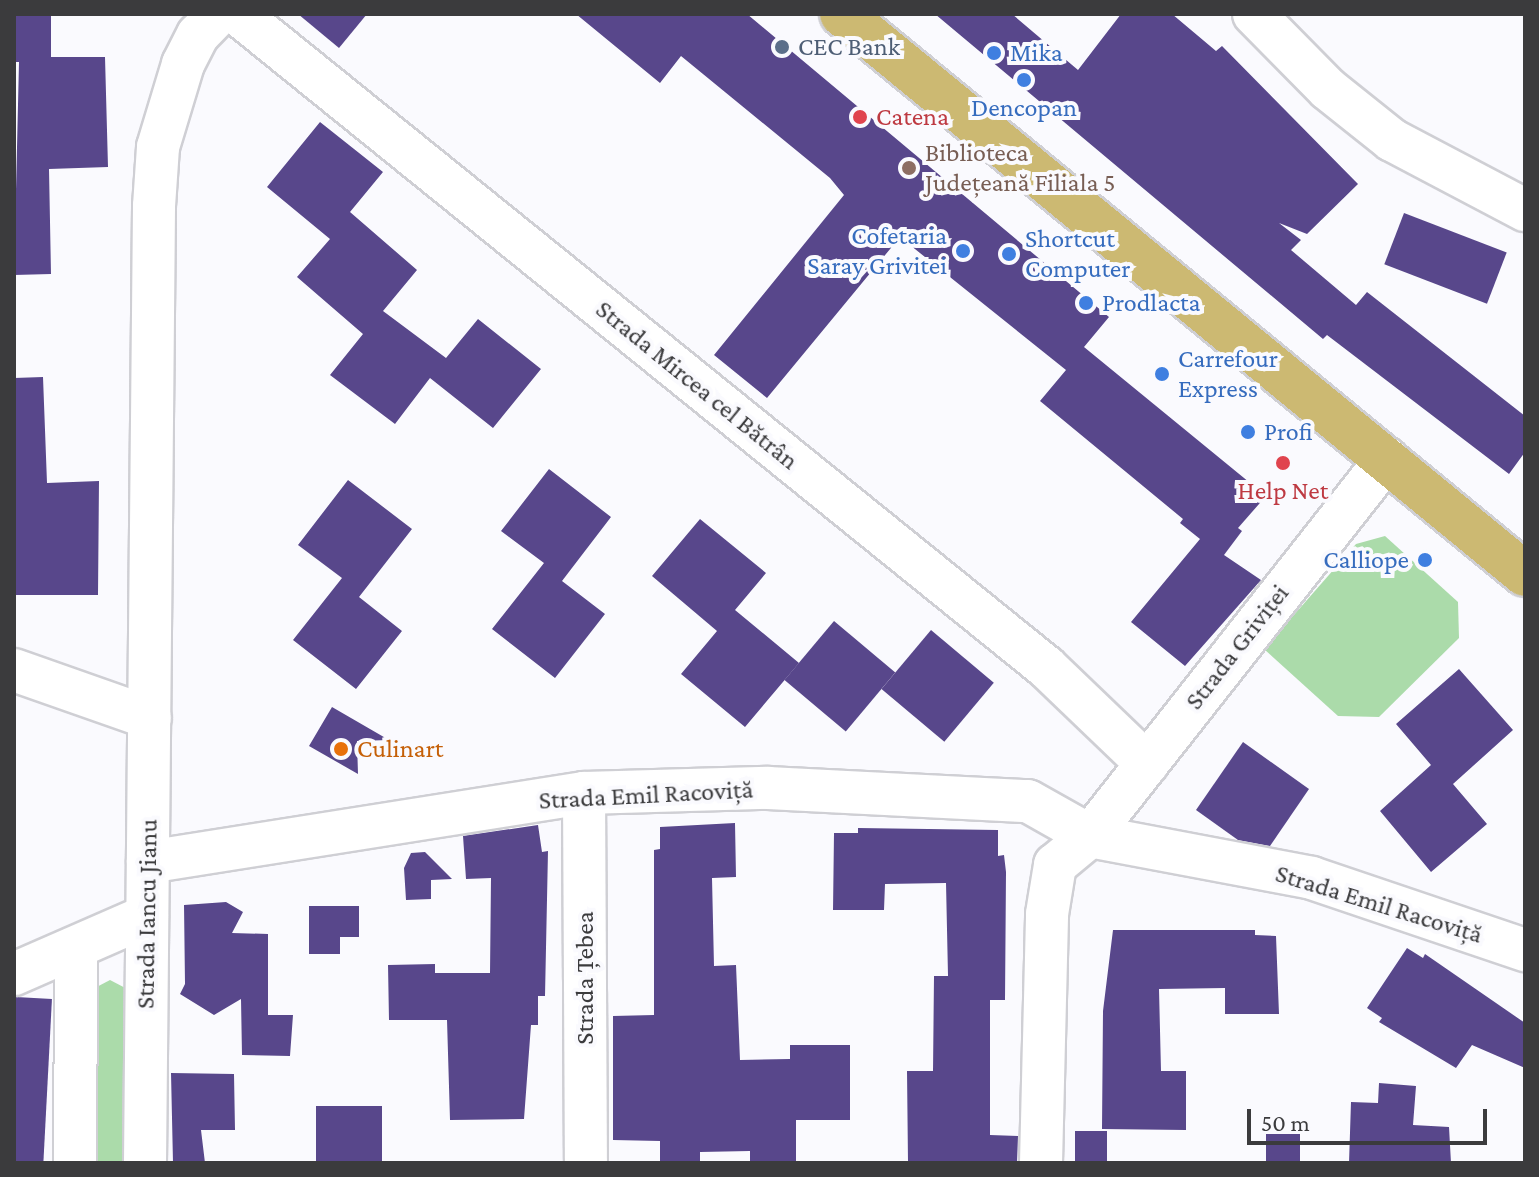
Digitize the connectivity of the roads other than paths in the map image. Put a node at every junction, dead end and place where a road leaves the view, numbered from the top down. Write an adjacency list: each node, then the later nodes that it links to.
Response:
1 (238, 14): 10 (street, Strada Mircea cel Bătrân)
2 (842, 14): 6 (main road)
3 (1254, 14): 5 (street)
4 (197, 21): 9 (street, Strada Iancu Jianu)
5 (1525, 210)
6 (1387, 459): 7 (main road); 10 (street, Strada Griviței)
7 (1525, 574)
8 (14, 670): 9 (street)
9 (150, 718): 13 (street, Strada Iancu Jianu)
10 (1147, 764): 12 (street, Strada Griviței)
11 (584, 793): 12 (street, Strada Emil Racoviță); 13 (street, Strada Emil Racoviță); 20 (street, Strada Țebea)
12 (1090, 836): 16 (street, Strada Emil Racoviță); 21 (street)
13 (148, 862): 14 (street, Strada Iancu Jianu)
14 (147, 916): 15 (street); 19 (street, Strada Iancu Jianu)
15 (76, 948): 17 (street); 18 (street)
16 (1525, 950)
17 (14, 974)
18 (75, 1163)
19 (145, 1163)
20 (586, 1163)
21 (1041, 1163)

